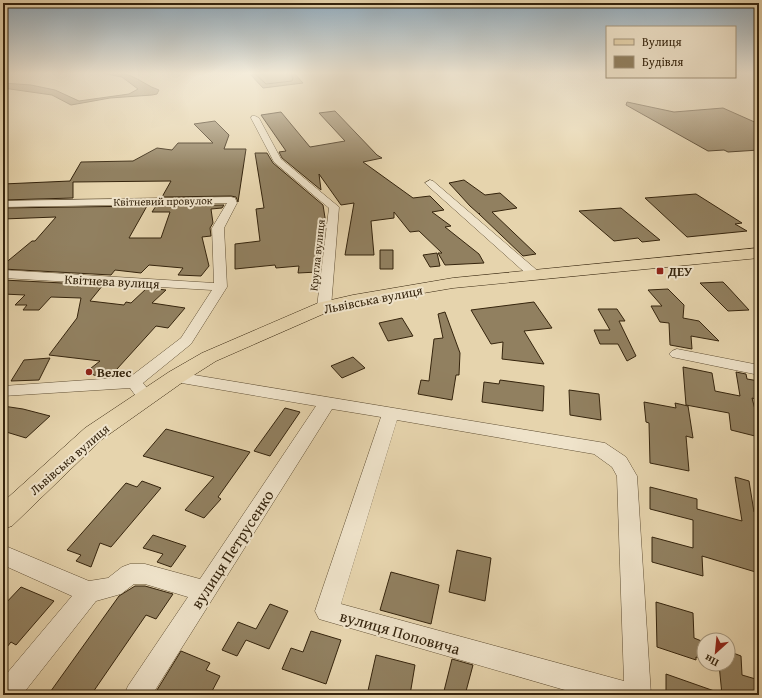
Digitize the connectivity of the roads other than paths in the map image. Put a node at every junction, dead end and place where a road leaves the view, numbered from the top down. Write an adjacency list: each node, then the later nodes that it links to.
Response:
1 (255, 118): 8 (street, Кругла вулиця)
2 (430, 183): 6 (street)
3 (3, 204): 7 (street, Квітневий провулок)
4 (759, 253): 6 (main road, Львівська вулиця)
5 (3, 274): 7 (street, Квітнева вулиця)
6 (535, 275): 8 (main road, Львівська вулиця)
7 (221, 287): 12 (street)
8 (324, 307): 11 (main road, Львівська вулиця)
9 (677, 354): 10 (street)
10 (759, 370)
11 (176, 377): 14 (main road, Львівська вулиця); 15 (street)
12 (134, 382): 13 (street); 14 (street)
13 (3, 391)
14 (146, 397): 17 (main road, Львівська вулиця)
15 (327, 402): 16 (street); 20 (street, вулиця Петрусенко)
16 (391, 413): 24 (street, вулиця Поповича); 25 (street)
17 (11, 502): 18 (main road, Львівська вулиця)
18 (3, 518)
19 (3, 555): 21 (street)
20 (204, 591): 21 (street); 23 (street, вулиця Петрусенко)
21 (89, 592): 22 (street)
22 (6, 695)
23 (137, 695)
24 (628, 695)
25 (638, 695)

